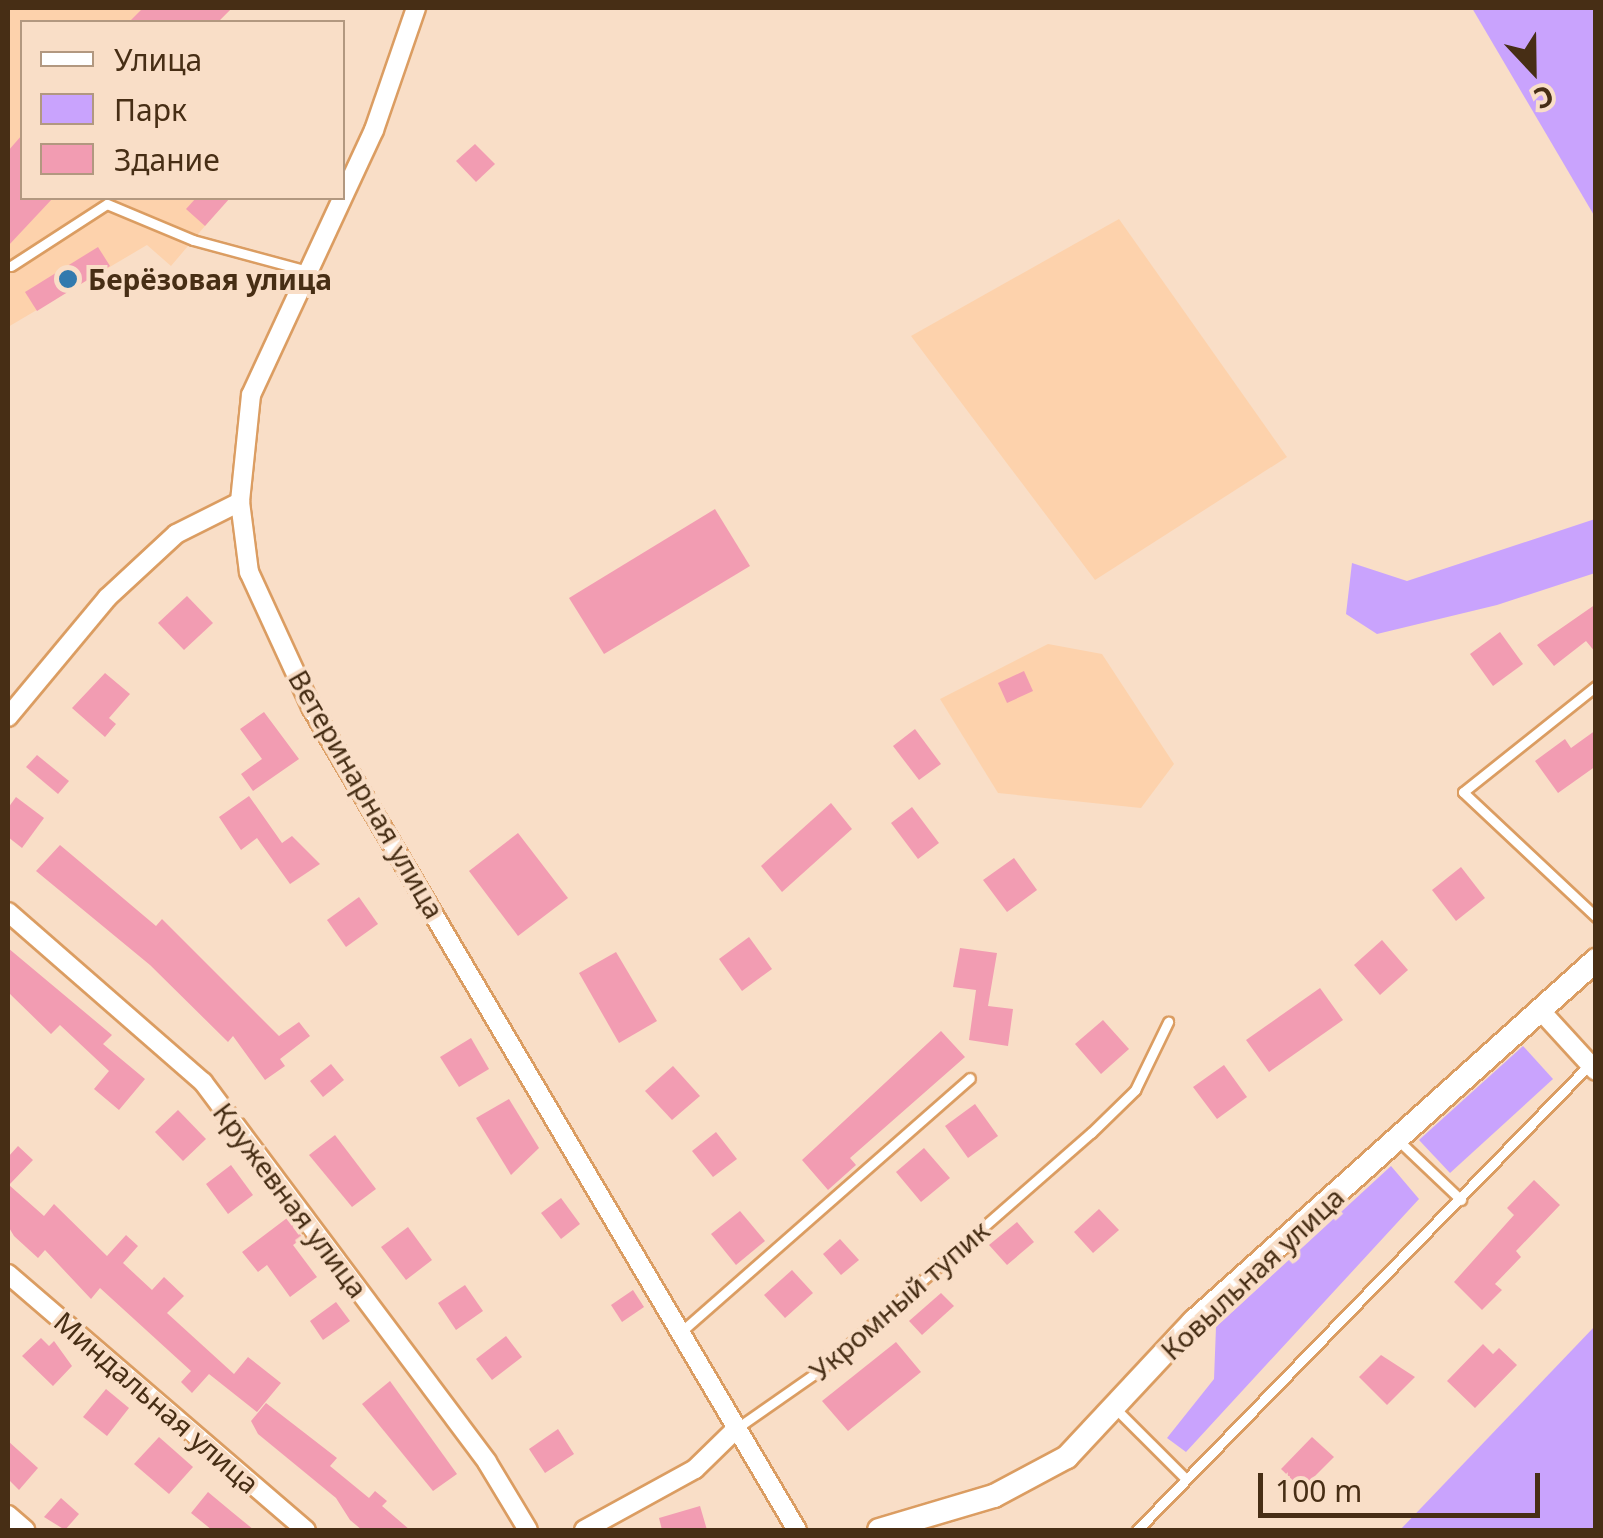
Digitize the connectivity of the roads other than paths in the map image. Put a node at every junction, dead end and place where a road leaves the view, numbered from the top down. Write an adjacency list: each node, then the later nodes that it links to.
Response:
1 (416, 8): 2 (street, Ветеринарная улица)
2 (345, 195)
3 (343, 200): 5 (street, Ветеринарная улица)
4 (11, 266): 5 (lane)
5 (311, 271): 6 (street, Ветеринарная улица)
6 (240, 502): 8 (street); 19 (street, Ветеринарная улица)
7 (1596, 686): 10 (lane)
8 (8, 717)
9 (8, 912): 26 (street, Кружевная улица)
10 (1596, 917)
11 (1596, 960): 12 (street, Ковыльная улица)
12 (1541, 1011): 14 (street); 16 (street, Ковыльная улица)
13 (1168, 1022): 21 (lane, Укромный тупик)
14 (1592, 1068): 17 (lane)
15 (970, 1078): 19 (lane)
16 (1398, 1140): 17 (lane); 20 (street, Ковыльная улица)
17 (1461, 1200): 22 (lane)
18 (8, 1274): 25 (street, Миндальная улица)
19 (682, 1331): 21 (street, Ветеринарная улица)
20 (1115, 1408): 22 (lane); 29 (street, Ковыльная улица)
21 (737, 1428): 27 (street, Укромный тупик); 28 (street, Ветеринарная улица)
22 (1186, 1480): 30 (lane)
23 (8, 1515): 24 (street)
24 (24, 1530)
25 (306, 1530)
26 (528, 1530)
27 (584, 1530)
28 (797, 1530)
29 (880, 1530)
30 (1136, 1530)

